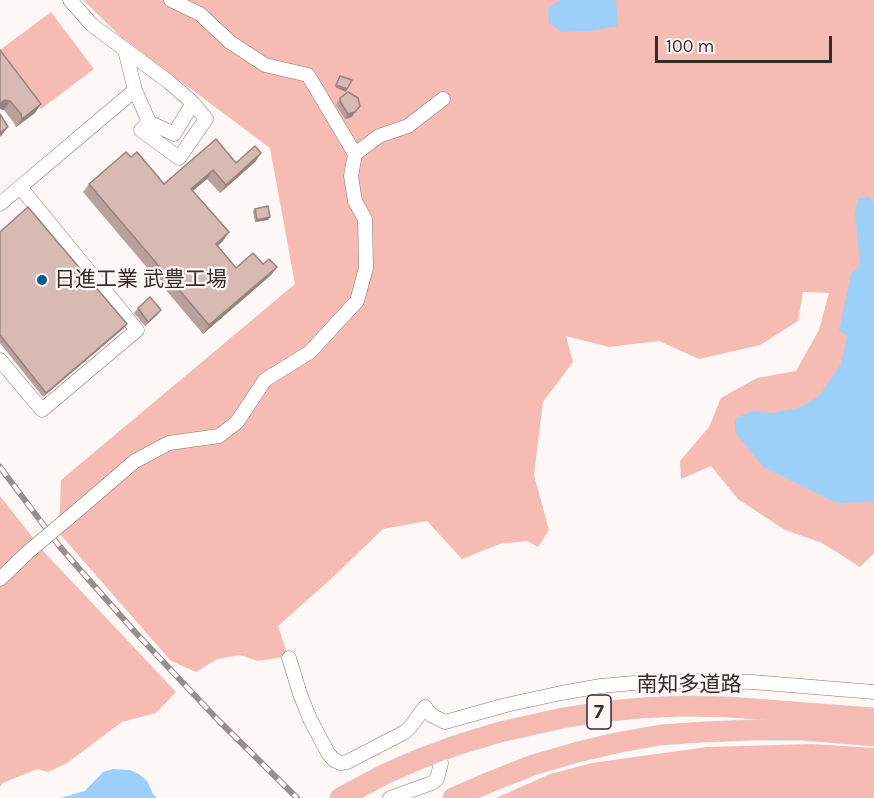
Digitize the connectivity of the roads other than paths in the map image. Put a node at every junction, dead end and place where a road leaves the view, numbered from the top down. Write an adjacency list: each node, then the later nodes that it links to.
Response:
1 (70, 0): 3 (street)
2 (171, 0): 8 (street)
3 (125, 50): 4 (street); 6 (street)
4 (135, 90): 7 (street); 9 (street)
5 (442, 99): 8 (street)
6 (193, 103): 7 (street); 7 (street)
7 (149, 122)
8 (355, 154): 12 (street, bridge)
9 (20, 187): 10 (street); 11 (street)
10 (0, 204)
11 (0, 360)
12 (0, 579)
13 (289, 658): 14 (street)
14 (874, 692)
15 (874, 718): 18 (highway, 南知多道路 / 7)
16 (874, 736): 20 (highway, 7)
17 (441, 763): 19 (street)
18 (340, 798)
19 (390, 798)
20 (453, 798)

